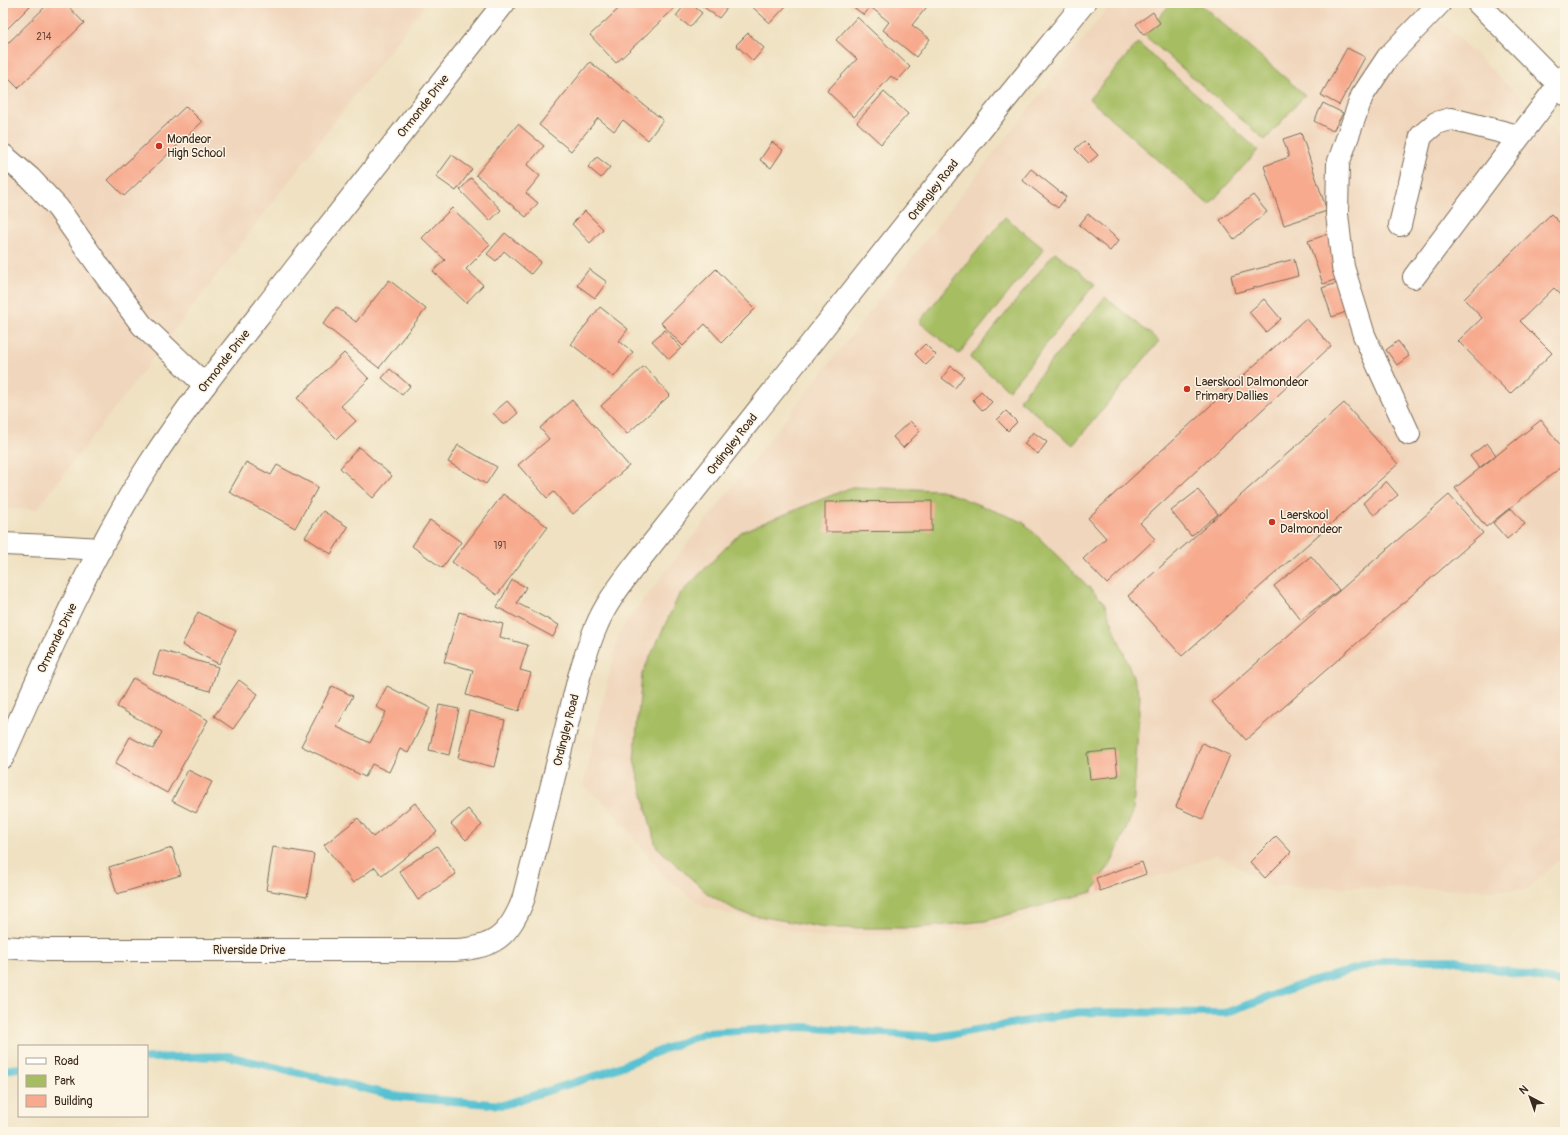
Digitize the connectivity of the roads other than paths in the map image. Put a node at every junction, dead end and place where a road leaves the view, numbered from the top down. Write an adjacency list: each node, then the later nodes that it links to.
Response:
1 (504, 3): 10 (street, Ormonde Drive)
2 (1084, 3): 15 (street, Ordingley Road)
3 (1440, 3): 11 (street)
4 (1478, 3): 5 (street)
5 (1563, 84): 6 (street)
6 (1518, 136): 8 (street); 9 (street)
7 (3, 155): 10 (street)
8 (1400, 225)
9 (1414, 277)
10 (205, 385): 13 (street, Ormonde Drive)
11 (1409, 434)
12 (3, 544): 13 (street)
13 (101, 549): 14 (street, Ormonde Drive)
14 (3, 757)
15 (493, 942): 16 (street, Riverside Drive)
16 (3, 947)

